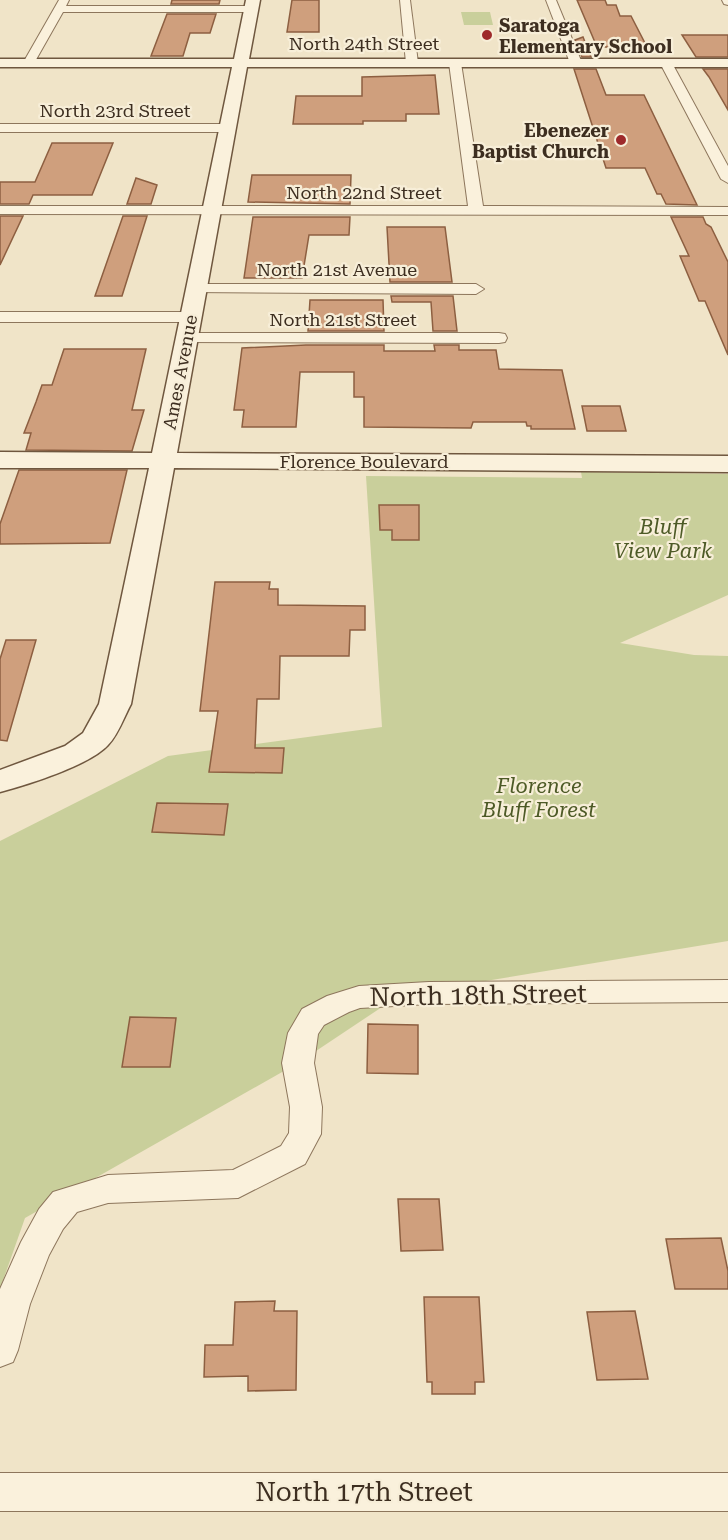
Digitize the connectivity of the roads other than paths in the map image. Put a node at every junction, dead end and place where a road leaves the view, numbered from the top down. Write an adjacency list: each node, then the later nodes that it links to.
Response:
1 (405, 0): 8 (street)
2 (551, 0): 10 (street)
3 (61, 5): 4 (street); 6 (street)
4 (252, 5): 7 (main road, Ames Avenue)
5 (0, 63): 6 (main road, North 24th Street)
6 (29, 63): 7 (main road, North 24th Street)
7 (242, 63): 8 (main road, North 24th Street); 14 (main road, Ames Avenue)
8 (412, 63): 9 (main road, North 24th Street)
9 (455, 63): 10 (main road, North 24th Street); 18 (street)
10 (576, 63): 11 (main road, North 24th Street)
11 (666, 63): 12 (main road, North 24th Street); 15 (street)
12 (728, 63)
13 (0, 128): 14 (street, North 23rd Street)
14 (230, 128): 17 (main road, Ames Avenue)
15 (728, 179)
16 (0, 210): 17 (street, North 22nd Street)
17 (213, 211): 18 (street, North 22nd Street); 20 (main road, Ames Avenue)
18 (476, 211): 19 (street, North 22nd Street)
19 (728, 211)
20 (197, 289): 21 (street, North 21st Avenue); 23 (main road, Ames Avenue)
21 (476, 289)
22 (0, 317): 23 (street, North 21st Street)
23 (189, 328): 24 (street, North 21st Street); 26 (main road, Ames Avenue)
24 (498, 338)
25 (0, 459): 26 (main road, Florence Boulevard)
26 (163, 460): 27 (main road, Florence Boulevard); 28 (main road, Ames Avenue)
27 (728, 464)
28 (0, 782)
29 (728, 991): 30 (street, North 18th Street)
30 (0, 1350)
31 (0, 1492): 32 (street, North 17th Street)
32 (728, 1492)

